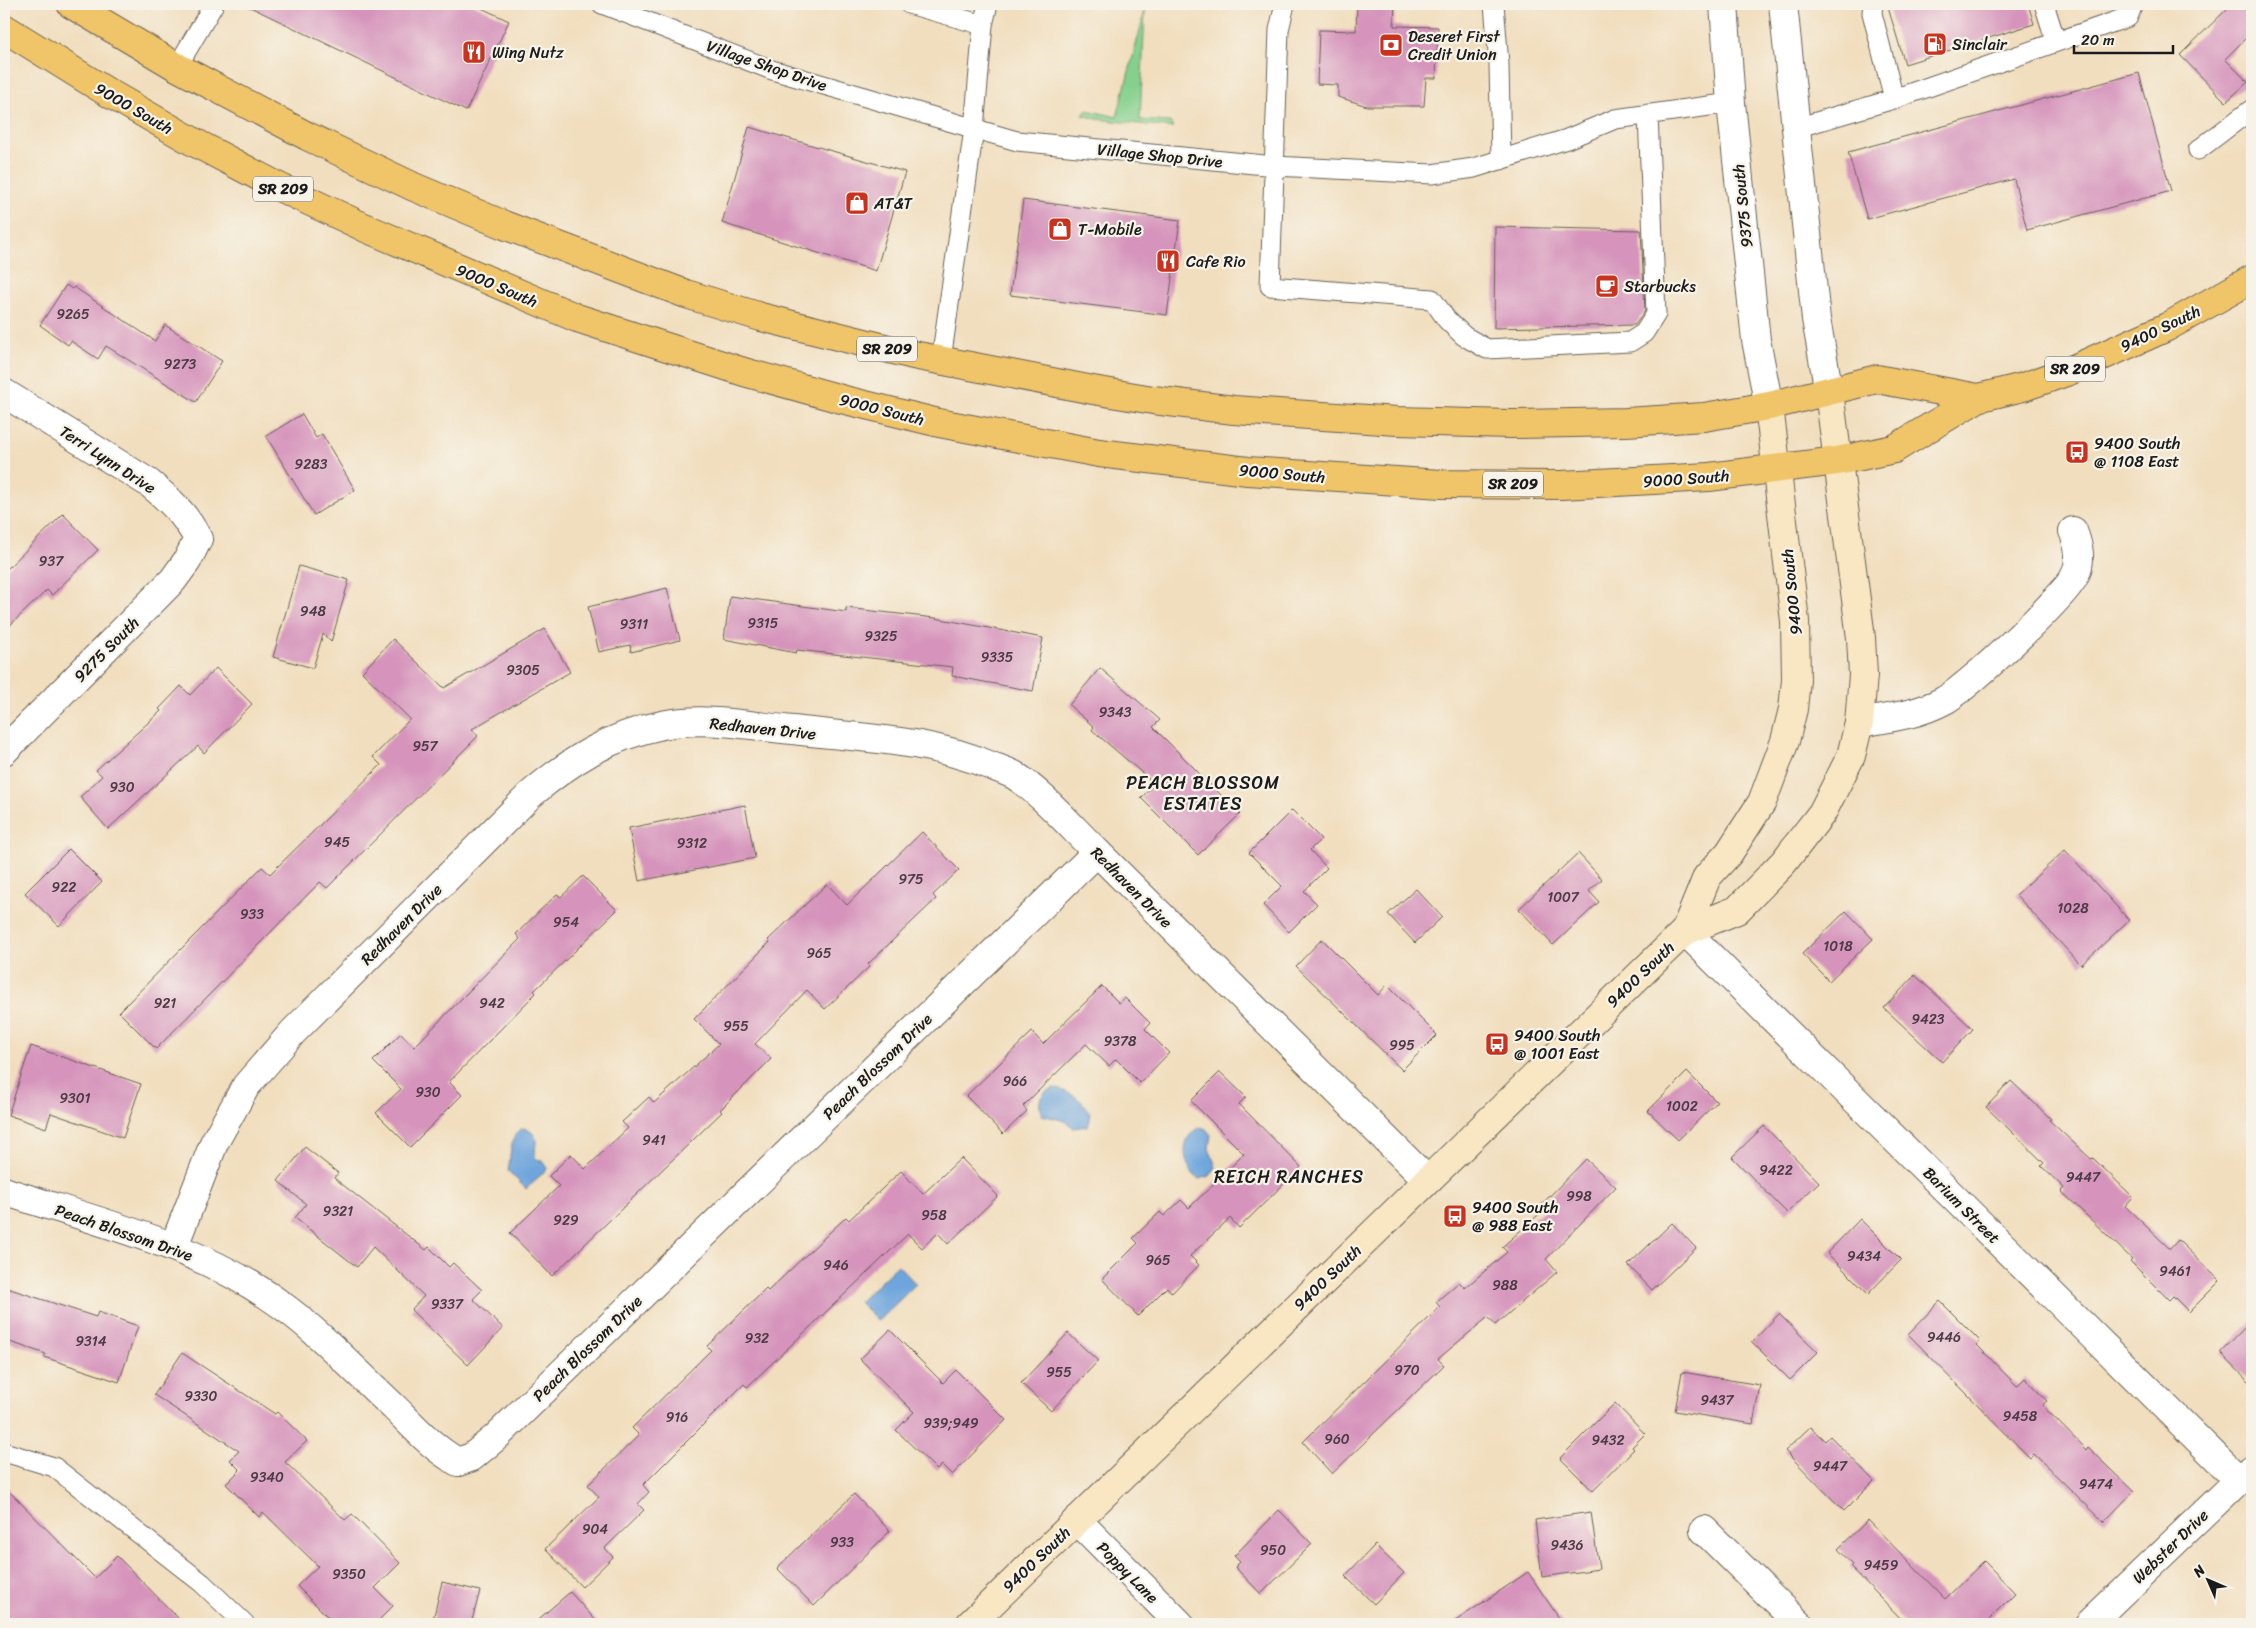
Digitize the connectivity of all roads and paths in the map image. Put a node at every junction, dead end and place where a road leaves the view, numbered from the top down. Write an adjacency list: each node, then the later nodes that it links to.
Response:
1 (71, 4): 16 (main road, SR 209)
2 (214, 4): 16 (lane)
3 (602, 4): 22 (lane, Village Shop Drive)
4 (908, 4): 13 (lane)
5 (988, 4): 13 (lane)
6 (1285, 4): 25 (lane)
7 (1494, 4): 24 (lane)
8 (1724, 4): 18 (street, 9375 South)
9 (1783, 4): 21 (street)
10 (1873, 4): 17 (lane)
11 (2044, 4): 15 (lane)
12 (2133, 4): 15 (lane)
13 (983, 25): 22 (lane)
14 (4, 28): 33 (main road, 9000 South / SR 209)
15 (2056, 42): 17 (lane)
16 (177, 67): 27 (main road, SR 209)
17 (1894, 99): 21 (lane)
18 (1731, 103): 20 (lane, Village Shop Drive); 31 (street, 9375 South)
19 (2252, 109): 23 (lane)
20 (1648, 114): 24 (lane, Village Shop Drive); 25 (lane)
21 (1796, 128): 28 (street)
22 (974, 129): 25 (lane, Village Shop Drive); 27 (lane)
23 (2198, 150)
24 (1501, 160): 25 (lane, Village Shop Drive)
25 (1275, 166)
26 (2252, 279): 30 (main road, 9400 South / SR 209)
27 (941, 360): 31 (main road, SR 209)
28 (1829, 392): 30 (main road, 9400 South / SR 209); 31 (main road, SR 209); 32 (main road, 9400 South)
29 (4, 393): 35 (street, Terri Lynn Drive)
30 (1978, 398): 32 (main road, 9400 South / SR 209)
31 (1769, 406): 33 (main road, 9400 South)
32 (1837, 461): 33 (main road, 9000 South / SR 209); 36 (main road, 9400 South)
33 (1778, 470): 39 (main road, 9400 South)
34 (2073, 531): 36 (street)
35 (198, 539): 37 (street, 9275 South)
36 (1859, 723): 39 (main road, 9400 South)
37 (4, 751)
38 (1097, 852): 40 (street, Redhaven Drive); 42 (street, Redhaven Drive); 42 (street, Peach Blossom Drive)
39 (1685, 931): 40 (main road, 9400 South); 44 (street, Barium Street)
40 (1427, 1180): 45 (main road, 9400 South)
41 (4, 1191): 42 (street, Peach Blossom Drive)
42 (174, 1246)
43 (4, 1452): 47 (lane)
44 (2245, 1474): 51 (street, Webster Drive)
45 (1076, 1520): 48 (main road, 9400 South); 49 (street, Poppy Lane)
46 (1704, 1530): 50 (street)
47 (245, 1624)
48 (970, 1624)
49 (1180, 1624)
50 (1799, 1624)
51 (2089, 1624)

